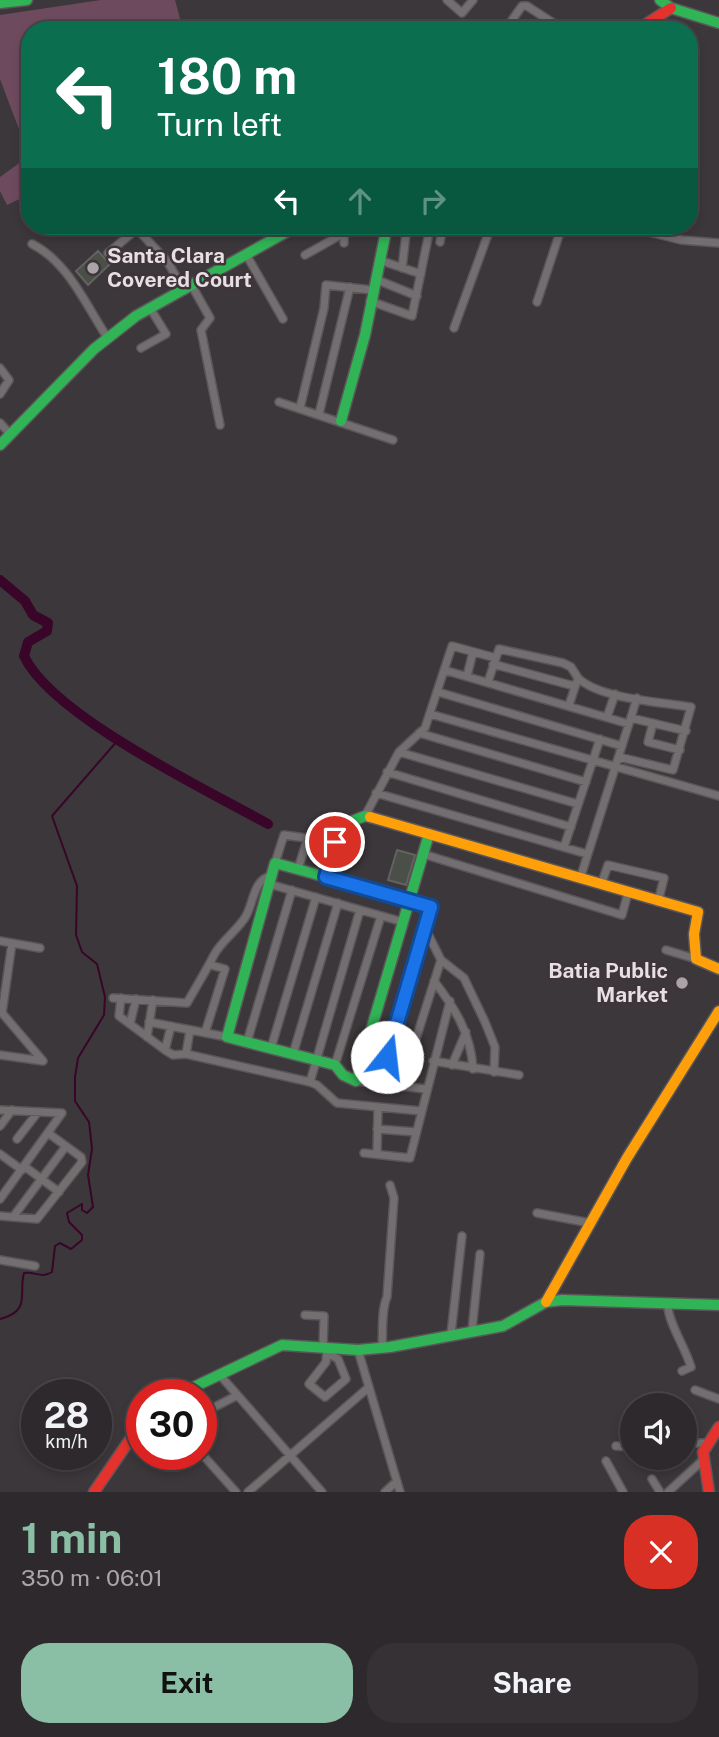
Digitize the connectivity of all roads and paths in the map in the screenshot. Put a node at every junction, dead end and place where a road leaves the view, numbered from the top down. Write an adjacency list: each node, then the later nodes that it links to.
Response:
1 (27, 0): 5 (street)
2 (447, 0): 3 (street)
3 (473, 0)
4 (660, 0): 6 (street)
5 (0, 3)
6 (677, 6): 9 (street); 10 (street)
7 (511, 21): 8 (street)
8 (550, 21)
9 (652, 21)
10 (719, 23)
11 (129, 235): 27 (street)
12 (146, 235): 34 (street)
13 (282, 235): 28 (street)
14 (335, 235): 29 (street)
15 (344, 235): 24 (street)
16 (385, 235): 30 (street)
17 (406, 235): 31 (street)
18 (429, 235): 32 (street)
19 (441, 235): 23 (street)
20 (488, 235): 40 (street)
21 (559, 235): 37 (street)
22 (661, 235): 25 (street)
23 (440, 242)
24 (344, 243)
25 (719, 243)
26 (32, 244): 41 (street)
27 (108, 253)
28 (247, 256): 34 (street); 39 (street)
29 (305, 256)
30 (379, 260): 31 (street); 35 (street)
31 (402, 268): 32 (street)
32 (421, 275): 36 (street)
33 (350, 287): 35 (street); 46 (street); 47 (street)
34 (188, 288): 38 (street); 50 (street)
35 (372, 290): 36 (street); 36 (street); 48 (street)
36 (418, 296)
37 (537, 302)
38 (150, 308): 41 (street); 42 (street)
39 (283, 318)
40 (454, 328)
41 (107, 337): 51 (street)
42 (141, 348)
43 (0, 368): 44 (street)
44 (0, 394)
45 (279, 402): 46 (street)
46 (300, 408): 47 (street)
47 (319, 414): 48 (street)
48 (341, 421): 52 (street)
49 (0, 423): 51 (street)
50 (220, 425)
51 (10, 435): 53 (street)
52 (393, 440)
53 (0, 445)
54 (473, 652): 55 (street); 56 (street); 57 (street)
55 (495, 661): 58 (street); 59 (street); 59 (street)
56 (444, 670): 57 (street); 60 (street)
57 (467, 676): 58 (street)
58 (488, 682): 63 (street)
59 (576, 682): 61 (street); 63 (street)
60 (438, 692): 64 (street); 70 (street)
61 (615, 694): 62 (street); 65 (street)
62 (637, 698): 66 (street); 68 (street)
63 (569, 705): 65 (street)
64 (430, 714): 69 (street); 75 (street)
65 (607, 717): 66 (street)
66 (630, 721): 67 (street); 71 (street)
67 (653, 723): 68 (street); 72 (street)
68 (686, 731): 72 (street)
69 (419, 733): 73 (street); 78 (street)
70 (600, 739): 71 (street); 75 (street)
71 (622, 746): 74 (street)
72 (680, 750): 74 (street)
73 (399, 752): 77 (street); 81 (street)
74 (619, 757): 76 (street)
75 (593, 761): 76 (street); 78 (street)
76 (615, 768): 80 (street); 89 (street)
77 (387, 772): 79 (street); 83 (street)
78 (586, 782): 81 (street)
79 (376, 793): 82 (street); 87 (street)
80 (719, 796)
81 (578, 804): 83 (street)
82 (365, 816): 84 (street); 86 (street)
83 (570, 827): 87 (street)
84 (429, 834): 88 (street); 93 (street)
85 (308, 837): 86 (street); 90 (street); 91 (street)
86 (335, 842): 92 (street)
87 (564, 847): 89 (street)
88 (423, 854): 97 (street); 99 (street)
89 (587, 854): 93 (street)
90 (275, 863): 91 (street); 94 (street)
91 (298, 869): 92 (street)
92 (326, 877): 99 (street)
93 (580, 878): 95 (street)
94 (270, 880): 96 (street); 104 (street); 105 (street)
95 (601, 885): 97 (street); 100 (street)
96 (292, 890): 98 (street); 130 (street)
97 (628, 893): 100 (street)
98 (316, 897): 101 (street); 131 (street)
99 (409, 901): 106 (street); 107 (street)
100 (658, 902): 112 (street)
101 (338, 903): 102 (street); 134 (street)
102 (360, 910): 103 (street); 136 (street)
103 (381, 916): 106 (street); 138 (street)
104 (246, 917): 105 (street); 114 (street)
105 (260, 919): 129 (street)
106 (403, 922): 143 (street)
107 (424, 926): 113 (street); 145 (street)
108 (0, 941): 109 (street)
109 (12, 943): 110 (street); 121 (street)
110 (40, 948)
111 (666, 950): 112 (street)
112 (696, 959): 115 (street)
113 (441, 960): 116 (street); 141 (street)
114 (211, 965): 118 (street); 127 (street)
115 (719, 969)
116 (434, 981): 119 (street); 146 (street)
117 (136, 999): 118 (street); 123 (street); 123 (street)
118 (153, 1000): 122 (street)
119 (450, 1001): 126 (street); 137 (street)
120 (719, 1012): 170 (street)
121 (1, 1017): 135 (street)
122 (149, 1022): 124 (street); 128 (street)
123 (130, 1024): 128 (street)
124 (171, 1026): 125 (street); 132 (street)
125 (190, 1030): 127 (street); 133 (street)
126 (466, 1032): 139 (street); 140 (street)
127 (205, 1033): 129 (street)
128 (147, 1037): 132 (street)
129 (227, 1037): 130 (street)
130 (247, 1042): 131 (street)
131 (271, 1048): 134 (street)
132 (164, 1050): 133 (street)
133 (186, 1054): 144 (street)
134 (293, 1054): 136 (street)
135 (0, 1055)
136 (316, 1060): 138 (street); 144 (street)
137 (433, 1061): 139 (street); 147 (street)
138 (335, 1065): 143 (street)
139 (452, 1065): 140 (street)
140 (473, 1069): 141 (street)
141 (494, 1072): 142 (street)
142 (519, 1075)
143 (356, 1081): 145 (street)
144 (310, 1082): 148 (street)
145 (380, 1083): 146 (street)
146 (401, 1086): 147 (street)
147 (426, 1088): 151 (street)
148 (378, 1107): 151 (street); 154 (street)
149 (0, 1110): 150 (street)
150 (12, 1110): 152 (street); 153 (street)
151 (421, 1111): 155 (street)
152 (38, 1112): 156 (street); 157 (street)
153 (1, 1126)
154 (377, 1129): 155 (street); 160 (street)
155 (416, 1132): 160 (street)
156 (48, 1133): 158 (street); 162 (street)
157 (17, 1139)
158 (66, 1146): 163 (street); 165 (street)
159 (364, 1153): 160 (street)
160 (377, 1154)
161 (2, 1158): 162 (street)
162 (23, 1168): 163 (street); 166 (street)
163 (41, 1179): 165 (street); 169 (street)
164 (390, 1185): 181 (street)
165 (59, 1192): 169 (street)
166 (0, 1199)
167 (537, 1213): 170 (street)
168 (0, 1216): 169 (street)
169 (13, 1217)
170 (590, 1223): 175 (street)
171 (462, 1236): 180 (street)
172 (480, 1254): 179 (street)
173 (0, 1260): 174 (street)
174 (35, 1266)
175 (545, 1302): 176 (street); 179 (street)
176 (668, 1304): 177 (street); 184 (street)
177 (719, 1305)
178 (305, 1315): 182 (street)
179 (472, 1330): 180 (street)
180 (451, 1334): 181 (street)
181 (382, 1348): 183 (street)
182 (326, 1349): 182 (street); 183 (street); 185 (street)
183 (358, 1350): 187 (street)
184 (682, 1370)
185 (219, 1374): 186 (street); 189 (street)
186 (210, 1379)
187 (369, 1387): 198 (street); 203 (street)
188 (695, 1390): 190 (street)
189 (236, 1396): 191 (street); 198 (street)
190 (719, 1399)
191 (217, 1406)
192 (719, 1427): 194 (street)
193 (697, 1443): 194 (street)
194 (706, 1443): 199 (street)
195 (126, 1445): 205 (street)
196 (616, 1446): 197 (street)
197 (620, 1446)
198 (290, 1455): 207 (street); 208 (street)
199 (703, 1460): 204 (street); 213 (street)
200 (606, 1461): 211 (street)
201 (216, 1470): 206 (street)
202 (652, 1479): 212 (street)
203 (397, 1481): 209 (street); 210 (street)
204 (706, 1491)
205 (94, 1492)
206 (236, 1492)
207 (248, 1492)
208 (322, 1492)
209 (385, 1492)
210 (400, 1492)
211 (623, 1492)
212 (660, 1492)
213 (668, 1492)

